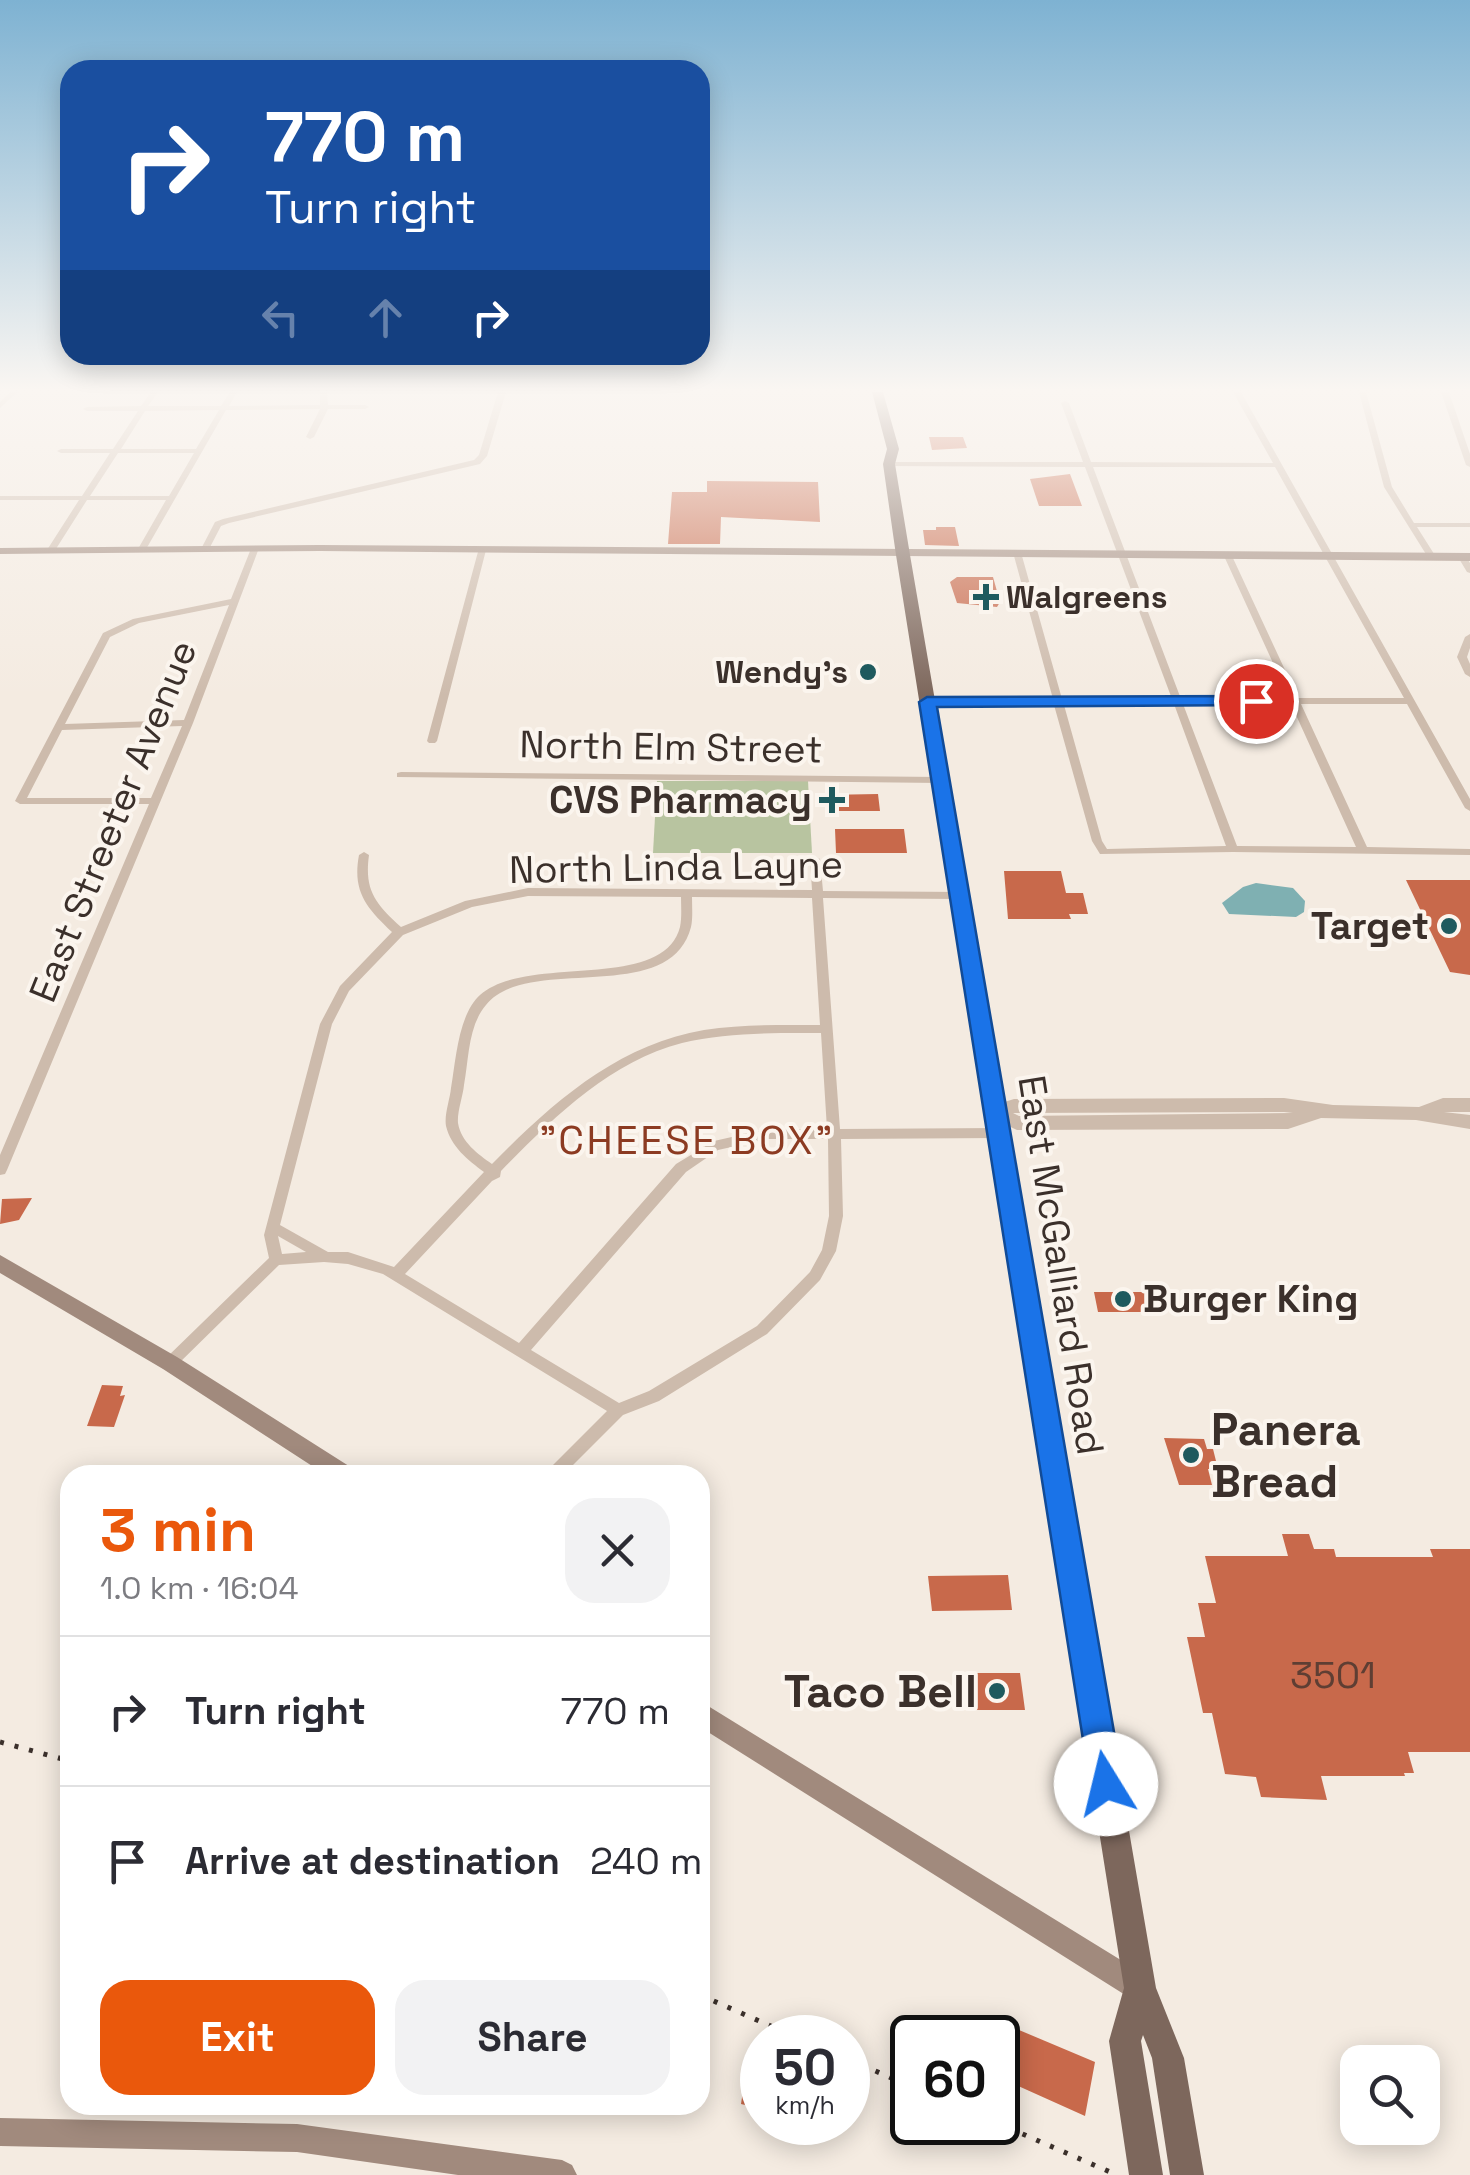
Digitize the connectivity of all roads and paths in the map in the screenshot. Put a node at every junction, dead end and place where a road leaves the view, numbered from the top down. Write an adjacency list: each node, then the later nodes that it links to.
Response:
1 (89, 494): 9 (street)
2 (174, 494): 10 (street)
3 (341, 494): 15 (street)
4 (894, 494): 19 (main road, East McGalliard Road)
5 (1101, 494): 21 (street)
6 (1294, 494): 23 (street)
7 (1395, 494): 11 (street)
8 (0, 498): 9 (street)
9 (86, 498): 10 (street); 16 (street)
10 (172, 498): 14 (street)
11 (1412, 525): 12 (street); 24 (street)
12 (1470, 525)
13 (255, 548): 15 (main road); 17 (main road); 27 (street, East Streeter Avenue)
14 (142, 549): 15 (main road); 16 (main road)
15 (205, 549)
16 (51, 550): 18 (main road)
17 (482, 550): 19 (main road); 37 (street)
18 (0, 551)
19 (903, 555): 20 (main road); 31 (main road, East McGalliard Road)
20 (1018, 556): 21 (main road); 34 (street)
21 (1125, 556): 22 (main road); 32 (street)
22 (1228, 556): 23 (main road); 30 (street)
23 (1330, 556): 24 (main road); 33 (street)
24 (1432, 557): 25 (main road)
25 (1466, 557): 26 (street)
26 (1470, 570)
27 (236, 600): 35 (street, East Streeter Avenue); 36 (street)
28 (1470, 637): 29 (street)
29 (1470, 674)
30 (1295, 701): 32 (street); 33 (street); 43 (street)
31 (927, 702): 34 (street); 39 (main road, East McGalliard Road)
32 (1176, 702): 34 (street); 42 (street)
33 (1411, 702): 41 (street)
34 (1060, 703): 42 (street)
35 (188, 723): 36 (street); 40 (street, East Streeter Avenue)
36 (59, 728): 40 (street)
37 (432, 740)
38 (401, 774): 39 (street, North Elm Street)
39 (940, 780): 49 (main road, East McGalliard Road)
40 (154, 801): 57 (street, East Streeter Avenue)
41 (1470, 808)
42 (1233, 849): 43 (street)
43 (1364, 852): 44 (street)
44 (1470, 852)
45 (364, 855): 50 (street)
46 (815, 858): 48 (street)
47 (686, 893): 48 (street, North Linda Layne); 50 (street, North Linda Layne); 58 (street)
48 (817, 894): 49 (street, North Linda Layne); 51 (street)
49 (959, 894): 55 (main road, East McGalliard Road)
50 (399, 932): 59 (street)
51 (824, 1029): 56 (street); 58 (street)
52 (1470, 1105): 53 (street)
53 (1420, 1113): 54 (street); 55 (street)
54 (1470, 1122)
55 (996, 1123): 56 (street); 70 (main road, East McGalliard Road)
56 (834, 1135): 64 (street); 66 (street)
57 (0, 1170)
58 (495, 1173): 63 (street)
59 (272, 1227): 60 (street); 61 (street)
60 (326, 1257): 61 (street); 63 (street)
61 (276, 1260): 65 (street)
62 (0, 1263): 65 (main road)
63 (396, 1275): 64 (street)
64 (523, 1350): 66 (street)
65 (170, 1363): 67 (main road)
66 (618, 1410): 68 (street)
67 (328, 1465)
68 (563, 1465)
69 (710, 1720): 70 (main road)
70 (1140, 1988): 73 (main road, East McGalliard Road); 74 (main road, East McGalliard Road)
71 (0, 2132): 72 (main road)
72 (562, 2175)
73 (1146, 2175)
74 (1188, 2175)

